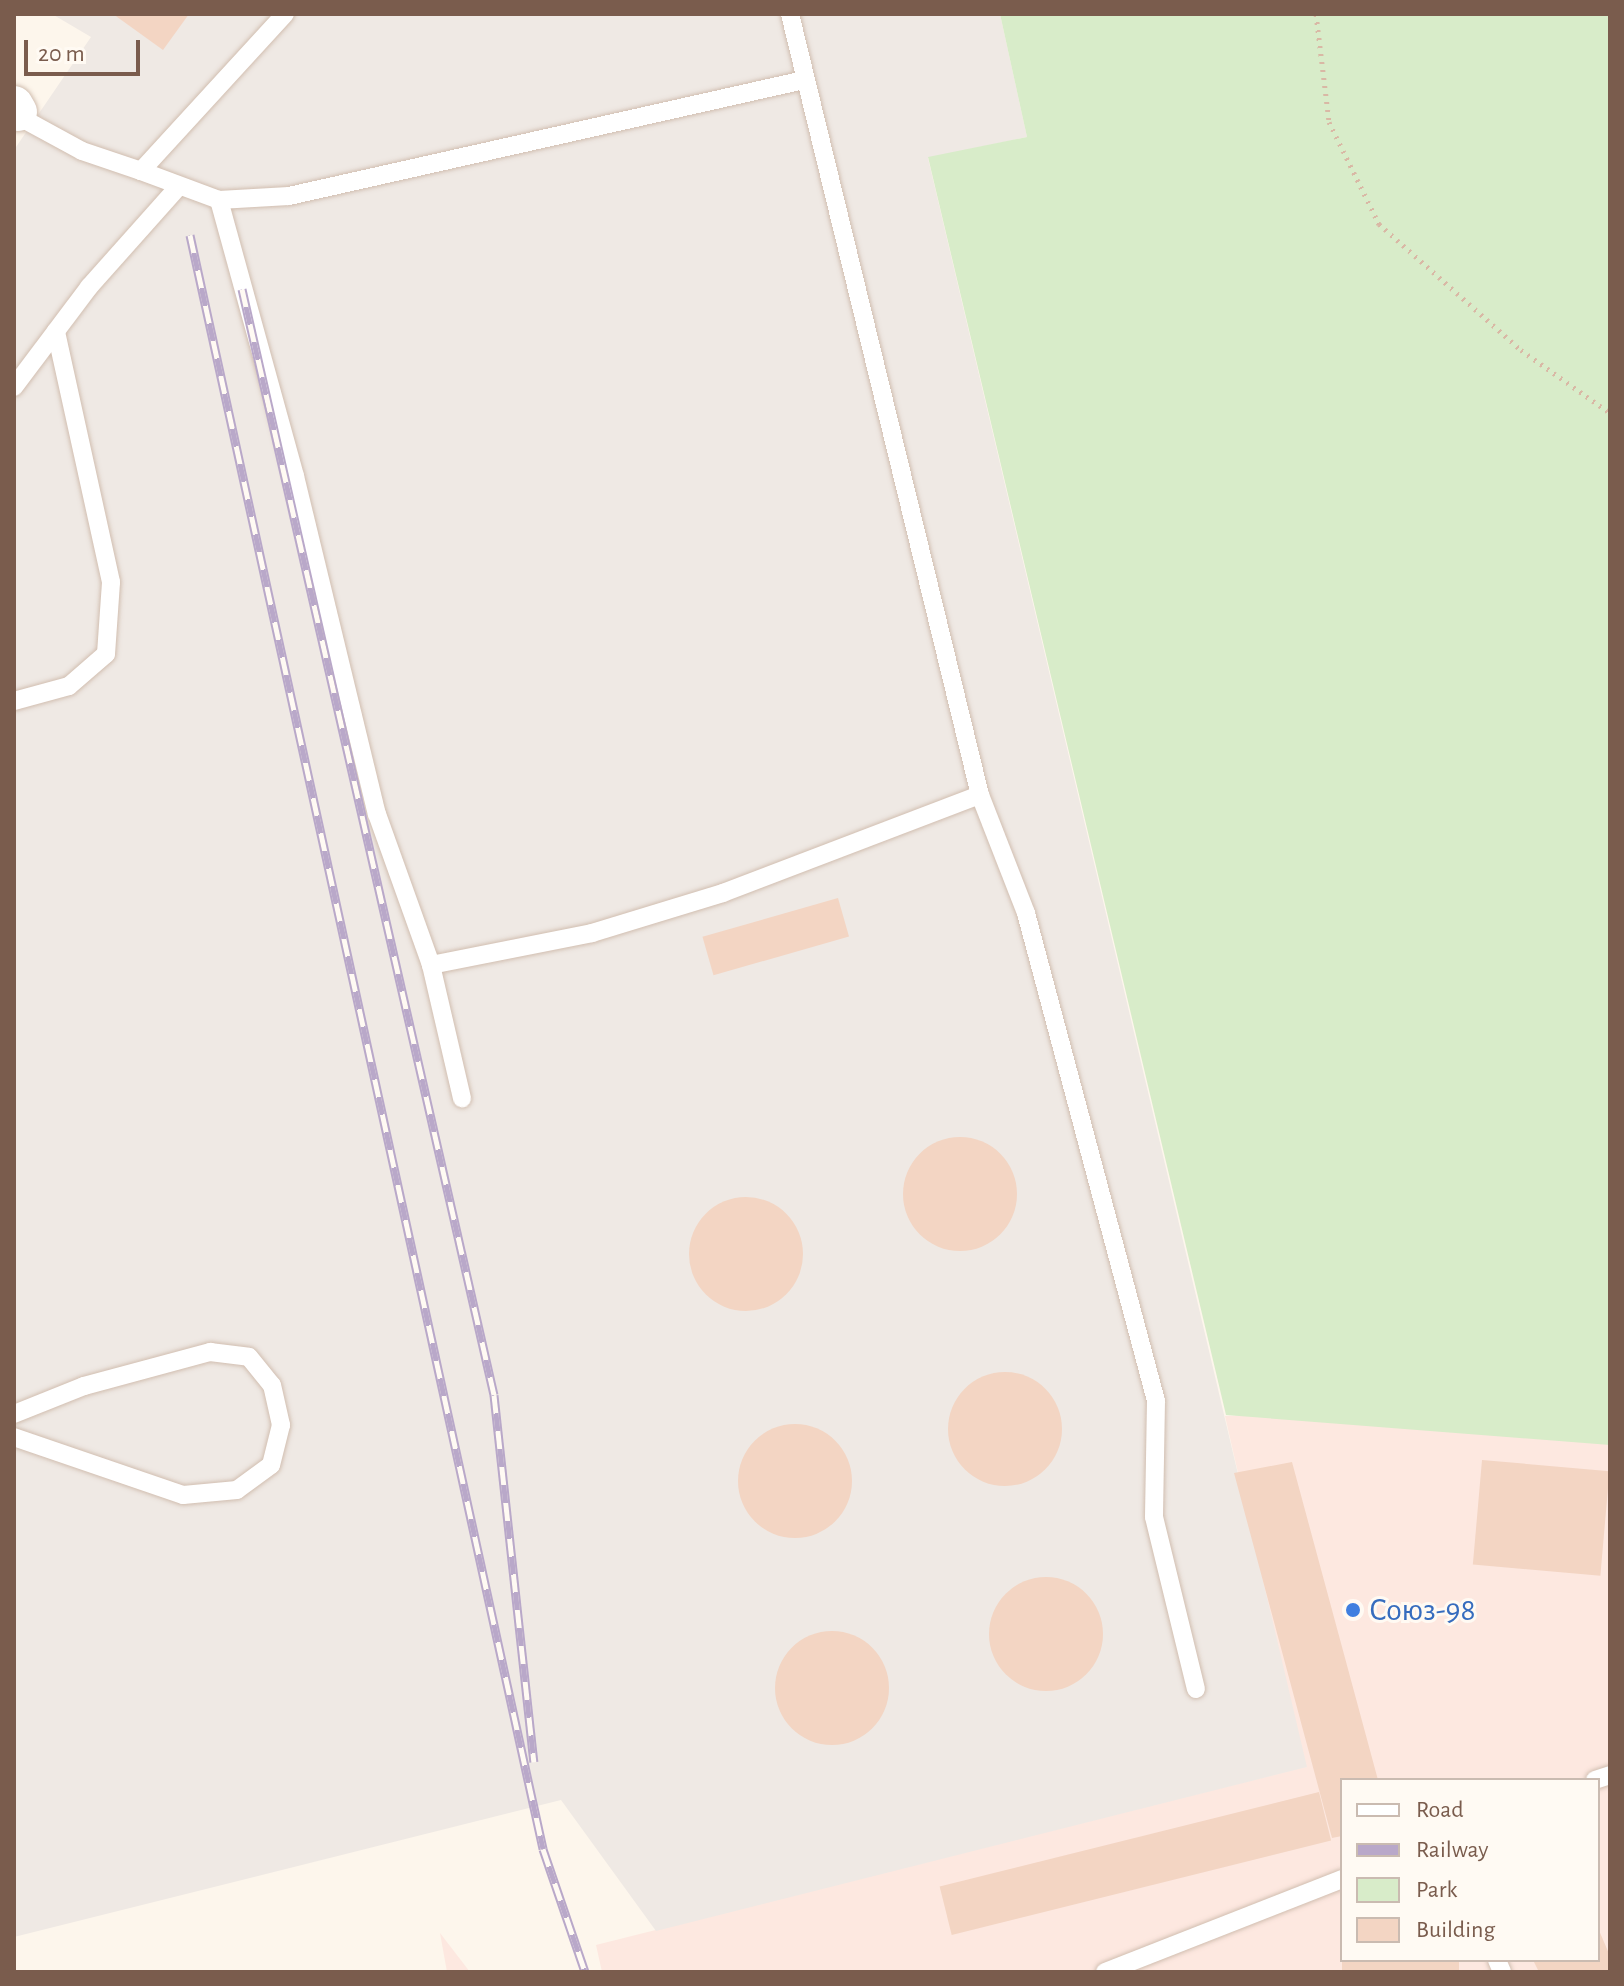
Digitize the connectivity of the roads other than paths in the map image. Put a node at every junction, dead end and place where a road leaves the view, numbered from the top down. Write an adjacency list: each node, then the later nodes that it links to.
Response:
1 (285, 14): 5 (lane)
2 (790, 14): 3 (lane)
3 (804, 80): 7 (lane); 11 (lane)
4 (15, 111): 5 (lane)
5 (141, 171): 6 (lane)
6 (179, 186): 7 (lane); 8 (lane)
7 (219, 200): 12 (lane)
8 (56, 331): 9 (lane); 10 (lane)
9 (14, 387)
10 (14, 701)
11 (980, 795): 12 (lane); 16 (lane)
12 (431, 965): 13 (lane)
13 (462, 1098)
14 (14, 1414): 15 (lane)
15 (14, 1437)
16 (1196, 1689)
17 (1340, 1880): 18 (lane)
18 (1105, 1972)

